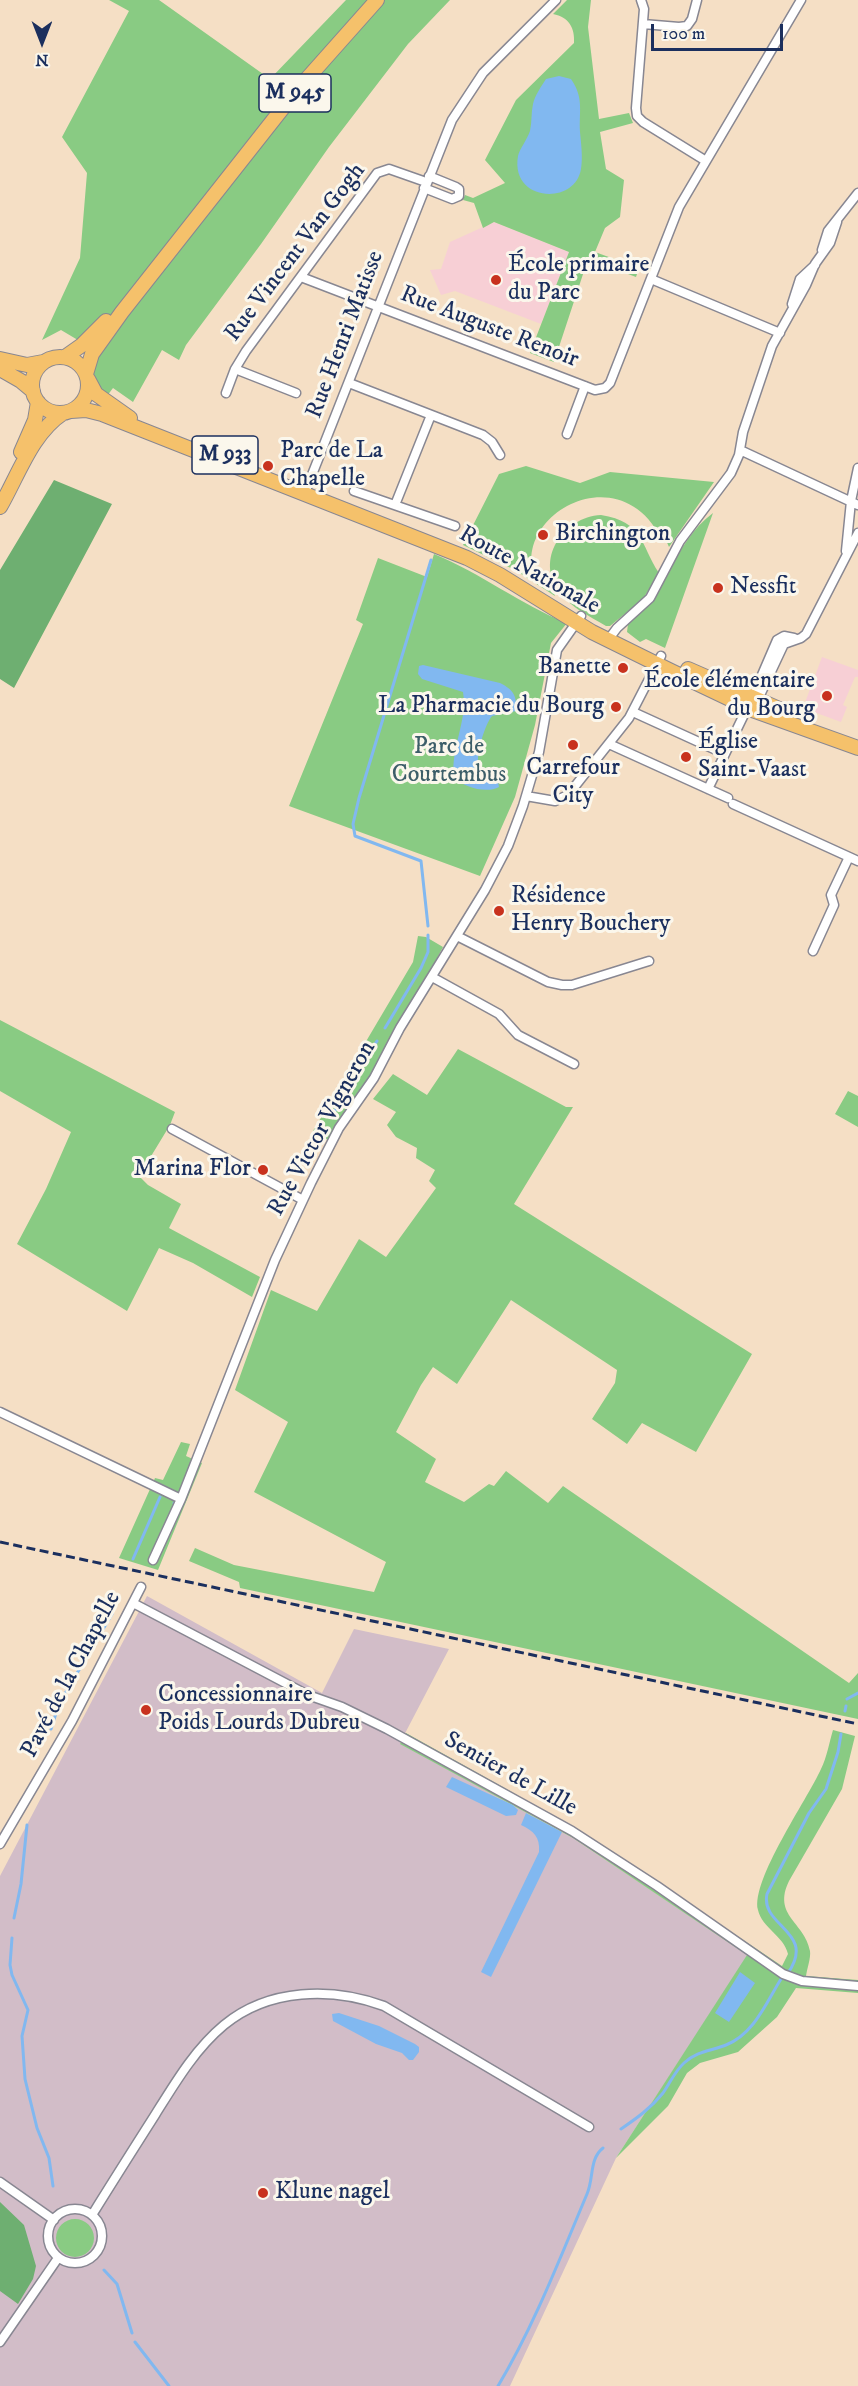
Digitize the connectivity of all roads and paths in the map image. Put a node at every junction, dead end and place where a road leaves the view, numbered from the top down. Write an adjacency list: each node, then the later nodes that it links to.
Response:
1 (377, 0): 9 (main road, M 945)
2 (556, 0): 8 (street, Rue Henri Matisse)
3 (641, 0): 6 (street)
4 (697, 0): 6 (street)
5 (801, 0): 7 (street, Rue Auguste Renoir)
6 (643, 24): 7 (street)
7 (706, 161): 12 (street, Rue Auguste Renoir)
8 (426, 182): 11 (street, Rue Vincent Van Gogh); 13 (street, Rue Henri Matisse)
9 (217, 189): 15 (main road, M 945); 20 (main road, M 945)
10 (858, 193): 14 (street)
11 (301, 277): 13 (street, Rue Auguste Renoir); 19 (street, Rue Vincent Van Gogh)
12 (651, 279): 14 (street); 22 (street, Rue Auguste Renoir)
13 (378, 306): 21 (street, Rue Henri Matisse); 22 (street, Rue Auguste Renoir)
14 (780, 333): 29 (street)
15 (64, 357): 17 (main road); 20 (main road)
16 (0, 359): 17 (main road)
17 (43, 362): 25 (main road)
18 (0, 369): 25 (main road)
19 (235, 369): 23 (street, Rue Vincent Van Gogh); 24 (street, Rue Vincent Van Gogh)
20 (87, 377): 26 (main road); 33 (main road, Route Nationale / M 933)
21 (349, 383): 27 (street); 33 (street, Rue Henri Matisse)
22 (585, 386): 28 (street, Rue Auguste Renoir)
23 (226, 393)
24 (296, 393)
25 (35, 397): 26 (main road); 32 (main road)
26 (67, 412): 33 (main road, Route Nationale / M 933); 37 (main road)
27 (431, 415): 30 (street); 36 (street)
28 (567, 434)
29 (740, 450): 35 (street); 42 (street)
30 (500, 455)
31 (858, 468): 35 (street)
32 (0, 491)
33 (306, 491): 41 (main road, Route Nationale / M 933)
34 (354, 491): 36 (street)
35 (854, 503): 40 (street)
36 (395, 505): 38 (street)
37 (0, 507)
38 (455, 526)
39 (858, 533): 40 (street)
40 (845, 554): 44 (street)
41 (578, 620): 42 (main road, Route Nationale / M 933); 51 (street, Rue Victor Vigneron)
42 (611, 637): 43 (main road, Route Nationale / M 933)
43 (659, 660): 44 (main road, Route Nationale / M 933); 45 (street)
44 (750, 703): 46 (main road, Route Nationale / M 933); 48 (main road, Route Nationale / M 933); 49 (street)
45 (633, 712): 47 (street); 49 (street)
46 (858, 739)
47 (609, 744): 50 (street); 51 (street)
48 (858, 748)
49 (725, 754): 50 (street)
50 (708, 789): 52 (street)
51 (526, 796): 54 (street, Rue Victor Vigneron)
52 (849, 857): 53 (street); 55 (street)
53 (858, 861)
54 (457, 936): 56 (street); 57 (street, Rue Victor Vigneron)
55 (813, 951)
56 (649, 960)
57 (432, 977): 58 (street); 60 (street, Rue Victor Vigneron)
58 (574, 1064)
59 (172, 1129): 60 (street)
60 (303, 1200): 62 (street, Rue Victor Vigneron)
61 (0, 1412): 62 (street)
62 (181, 1499): 63 (street, Rue Victor Vigneron)
63 (153, 1560)
64 (141, 1587): 65 (street, Pavé de la Chapelle)
65 (133, 1603): 66 (street, Pavé de la Chapelle); 67 (street, Sentier de Lille)
66 (0, 1844)
67 (858, 1986)
68 (589, 2127): 70 (street)
69 (0, 2182): 71 (street)
70 (92, 2215): 71 (street); 72 (street)
71 (54, 2220): 72 (street)
72 (58, 2258): 73 (street)
73 (0, 2342)

